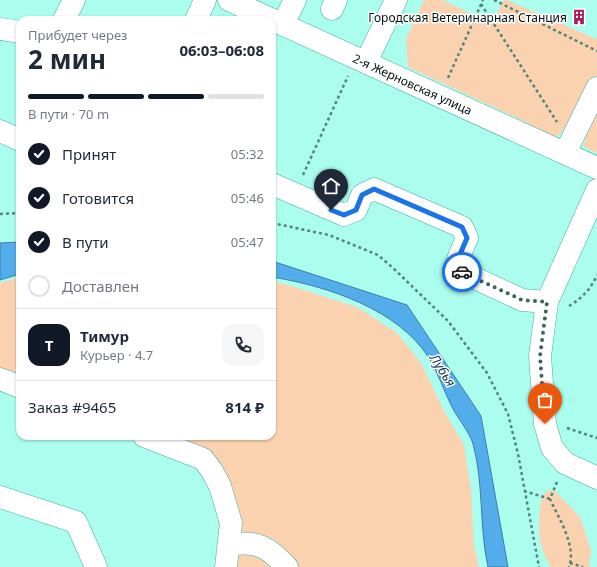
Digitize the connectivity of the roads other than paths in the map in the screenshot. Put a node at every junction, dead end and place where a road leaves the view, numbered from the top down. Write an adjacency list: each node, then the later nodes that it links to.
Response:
1 (74, 0): 6 (street)
2 (205, 0): 7 (street)
3 (229, 0): 8 (street, 2-я Жерновская улица)
4 (295, 0): 10 (street)
5 (396, 0): 13 (street)
6 (66, 16)
7 (198, 16)
8 (265, 16)
9 (276, 21): 10 (street, 2-я Жерновская улица)
10 (283, 24): 13 (street, 2-я Жерновская улица)
11 (0, 29): 12 (street)
12 (16, 31)
13 (358, 67): 17 (street, 2-я Жерновская улица)
14 (597, 88): 17 (street)
15 (0, 131): 16 (street)
16 (16, 138)
17 (567, 148): 18 (street, 2-я Жерновская улица)
18 (597, 168)
19 (276, 186): 21 (street)
20 (597, 190): 21 (street)
21 (546, 310): 25 (street)
22 (0, 379): 23 (street)
23 (16, 385)
24 (154, 440): 27 (street)
25 (597, 478)
26 (0, 497): 28 (street)
27 (229, 545): 29 (street); 30 (street)
28 (96, 567)
29 (226, 567)
30 (287, 567)

